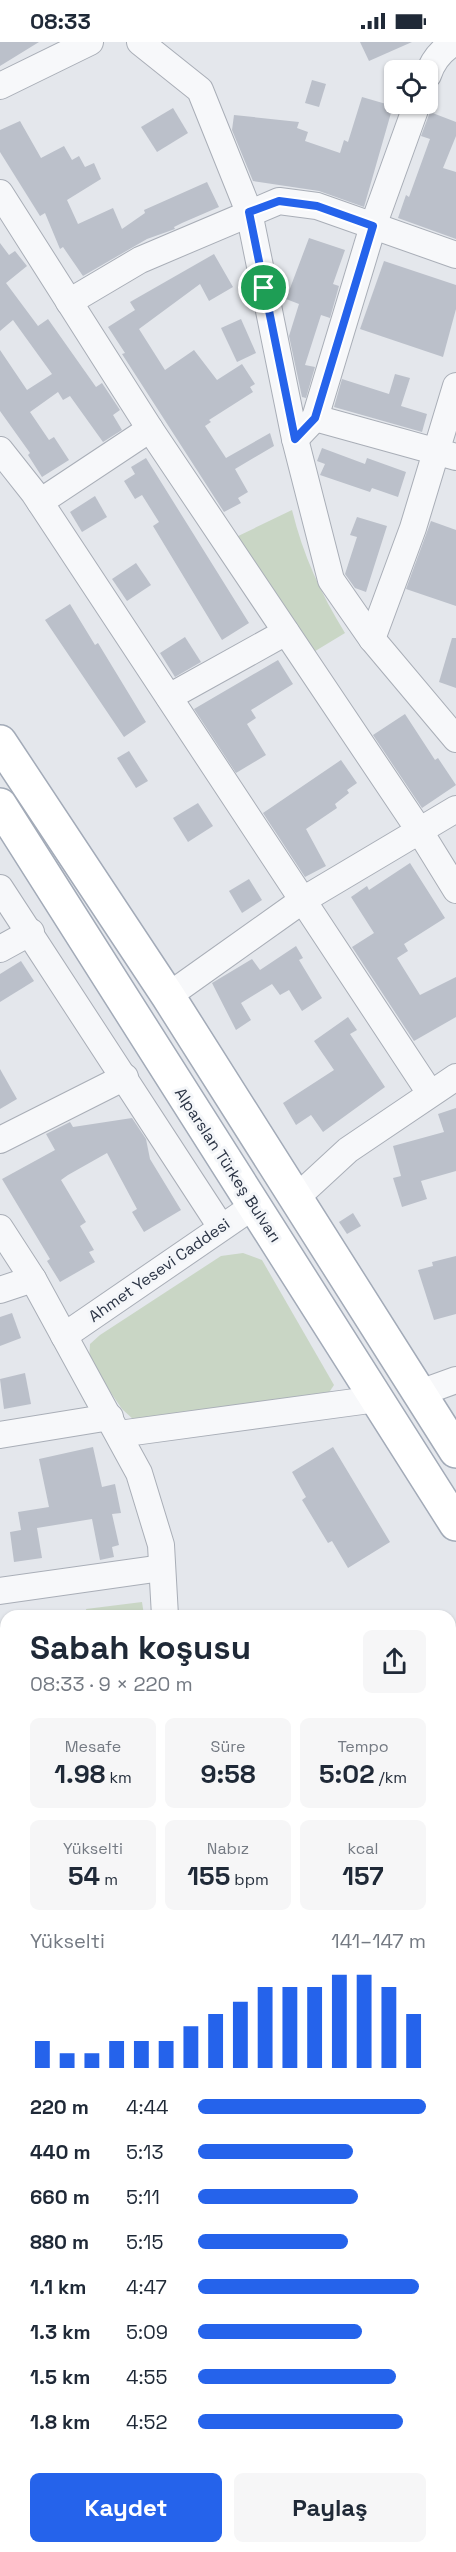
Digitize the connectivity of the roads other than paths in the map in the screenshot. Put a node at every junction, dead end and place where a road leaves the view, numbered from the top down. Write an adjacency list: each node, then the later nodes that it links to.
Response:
1 (90, 42): 5 (street)
2 (140, 42): 8 (street)
3 (452, 45): 4 (street)
4 (434, 60)
5 (0, 86)
6 (413, 114): 9 (street)
7 (0, 193): 11 (street)
8 (249, 212): 9 (street); 11 (street); 15 (street)
9 (373, 226): 10 (street); 13 (street)
10 (456, 255)
11 (69, 302): 14 (street)
12 (456, 386): 17 (street)
13 (315, 418): 15 (street); 17 (street)
14 (150, 429): 18 (street); 19 (street)
15 (295, 439): 20 (street)
16 (0, 450): 18 (street)
17 (446, 454): 20 (street)
18 (40, 502): 21 (street)
19 (286, 632): 21 (street); 26 (street)
20 (372, 639): 22 (street)
21 (169, 698): 29 (street)
22 (456, 739)
23 (0, 742): 32 (main road)
24 (0, 805): 38 (main road, Alparslan Türkeş Bulvarı)
25 (456, 809): 26 (street)
26 (419, 830): 28 (street); 29 (street)
27 (0, 888): 30 (street)
28 (456, 890)
29 (303, 900): 32 (street); 35 (street)
30 (31, 932): 31 (street); 33 (street)
31 (0, 949)
32 (168, 996): 37 (main road)
33 (125, 1077): 36 (street); 39 (street)
34 (456, 1077): 35 (street)
35 (430, 1094): 37 (street)
36 (0, 1140)
37 (296, 1198): 45 (main road)
38 (255, 1205): 39 (street, Ahmet Yesevi Caddesi); 46 (main road, Alparslan Türkeş Bulvarı)
39 (221, 1227): 43 (street, Ahmet Yesevi Caddesi)
40 (0, 1228): 41 (street)
41 (33, 1279): 42 (street); 43 (street)
42 (0, 1290)
43 (64, 1336): 47 (street)
44 (456, 1380): 45 (street)
45 (420, 1393): 49 (main road)
46 (377, 1399): 47 (street); 50 (main road, Alparslan Türkeş Bulvarı)
47 (114, 1426): 48 (street); 51 (street)
48 (0, 1435)
49 (456, 1451)
50 (456, 1524)
51 (162, 1568): 52 (street); 53 (street)
52 (0, 1591)
53 (165, 1610)

